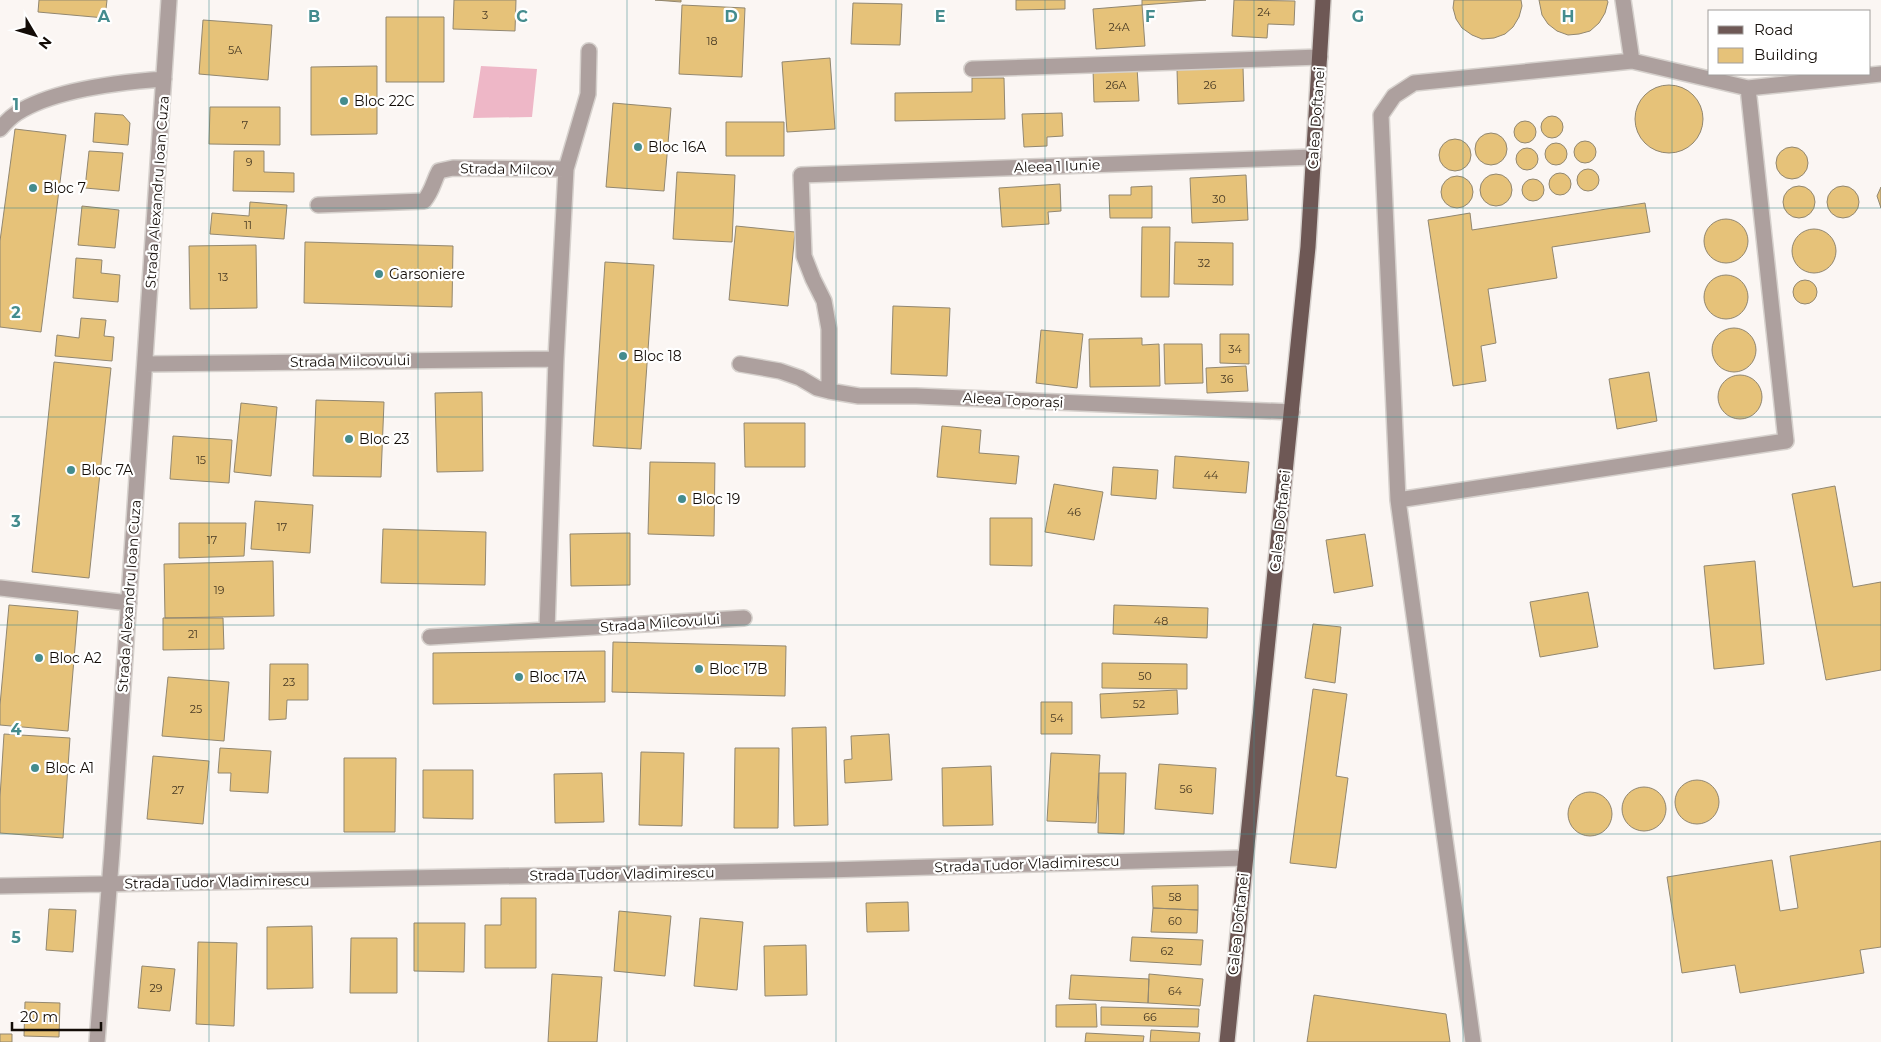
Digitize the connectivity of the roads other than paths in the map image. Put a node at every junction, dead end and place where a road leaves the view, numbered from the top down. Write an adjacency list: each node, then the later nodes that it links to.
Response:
1 (169, 0): 9 (street, Strada Alexandru Ioan Cuza)
2 (1323, 0): 5 (main road, Calea Doftanei)
3 (1623, 0): 6 (street)
4 (589, 51): 13 (street)
5 (1320, 57): 7 (street); 12 (main road, Calea Doftanei)
6 (1632, 61): 10 (street); 20 (street)
7 (972, 69)
8 (1881, 74): 10 (street)
9 (164, 79): 11 (street); 16 (street, Strada Alexandru Ioan Cuza)
10 (1748, 88): 20 (street)
11 (0, 129)
12 (1314, 157): 18 (street, Aleea 1 Iunie); 19 (main road, Calea Doftanei)
13 (566, 169): 14 (street, Strada Milcov); 15 (street)
14 (318, 205)
15 (556, 359): 16 (street, Strada Milcovului); 24 (street)
16 (145, 364): 22 (street, Strada Alexandru Ioan Cuza)
17 (740, 364): 18 (street, Aleea Toporași)
18 (829, 391): 19 (street, Aleea Toporași)
19 (1292, 412): 26 (main road, Calea Doftanei)
20 (1398, 500): 31 (street)
21 (0, 588): 22 (street)
22 (129, 603): 27 (street, Strada Alexandru Ioan Cuza)
23 (744, 618): 24 (street, Strada Milcovului)
24 (547, 630): 25 (street, Strada Milcovului)
25 (430, 637)
26 (1245, 858): 27 (street, Strada Tudor Vladimirescu); 30 (main road, Calea Doftanei)
27 (110, 884): 28 (street, Strada Tudor Vladimirescu); 29 (street, Strada Alexandru Ioan Cuza)
28 (0, 886)
29 (98, 1042)
30 (1227, 1042)
31 (1473, 1042)

